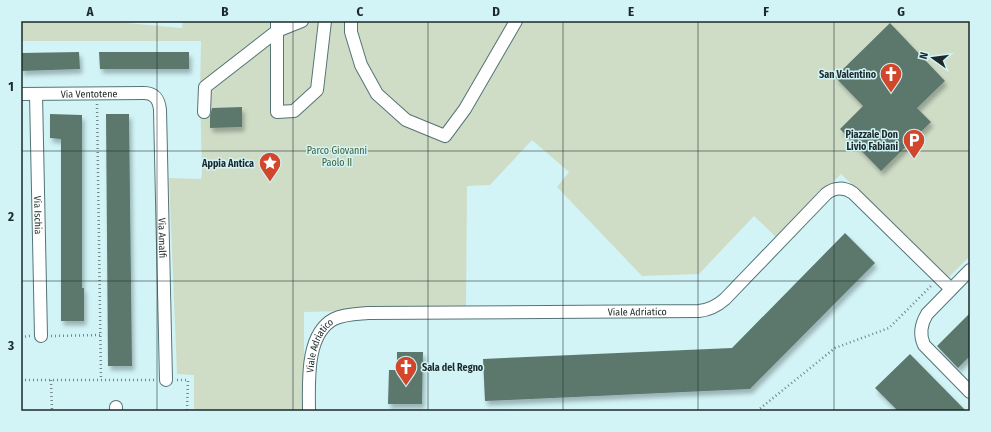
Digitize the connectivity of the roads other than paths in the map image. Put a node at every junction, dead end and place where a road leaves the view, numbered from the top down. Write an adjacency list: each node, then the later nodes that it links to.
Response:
1 (302, 21): 5 (street)
2 (325, 21): 5 (street)
3 (351, 21): 4 (street)
4 (516, 21)
5 (277, 26): 9 (street)
6 (21, 94): 7 (street, Via Ventotene)
7 (36, 94): 8 (street, Via Ventotene); 12 (street, Via Ischia)
8 (156, 97): 13 (street, Via Amalfi)
9 (204, 112)
10 (970, 270): 11 (street)
11 (951, 289): 14 (street); 15 (street, Viale Adriatico)
12 (41, 336)
13 (166, 380)
14 (970, 392)
15 (309, 411)

